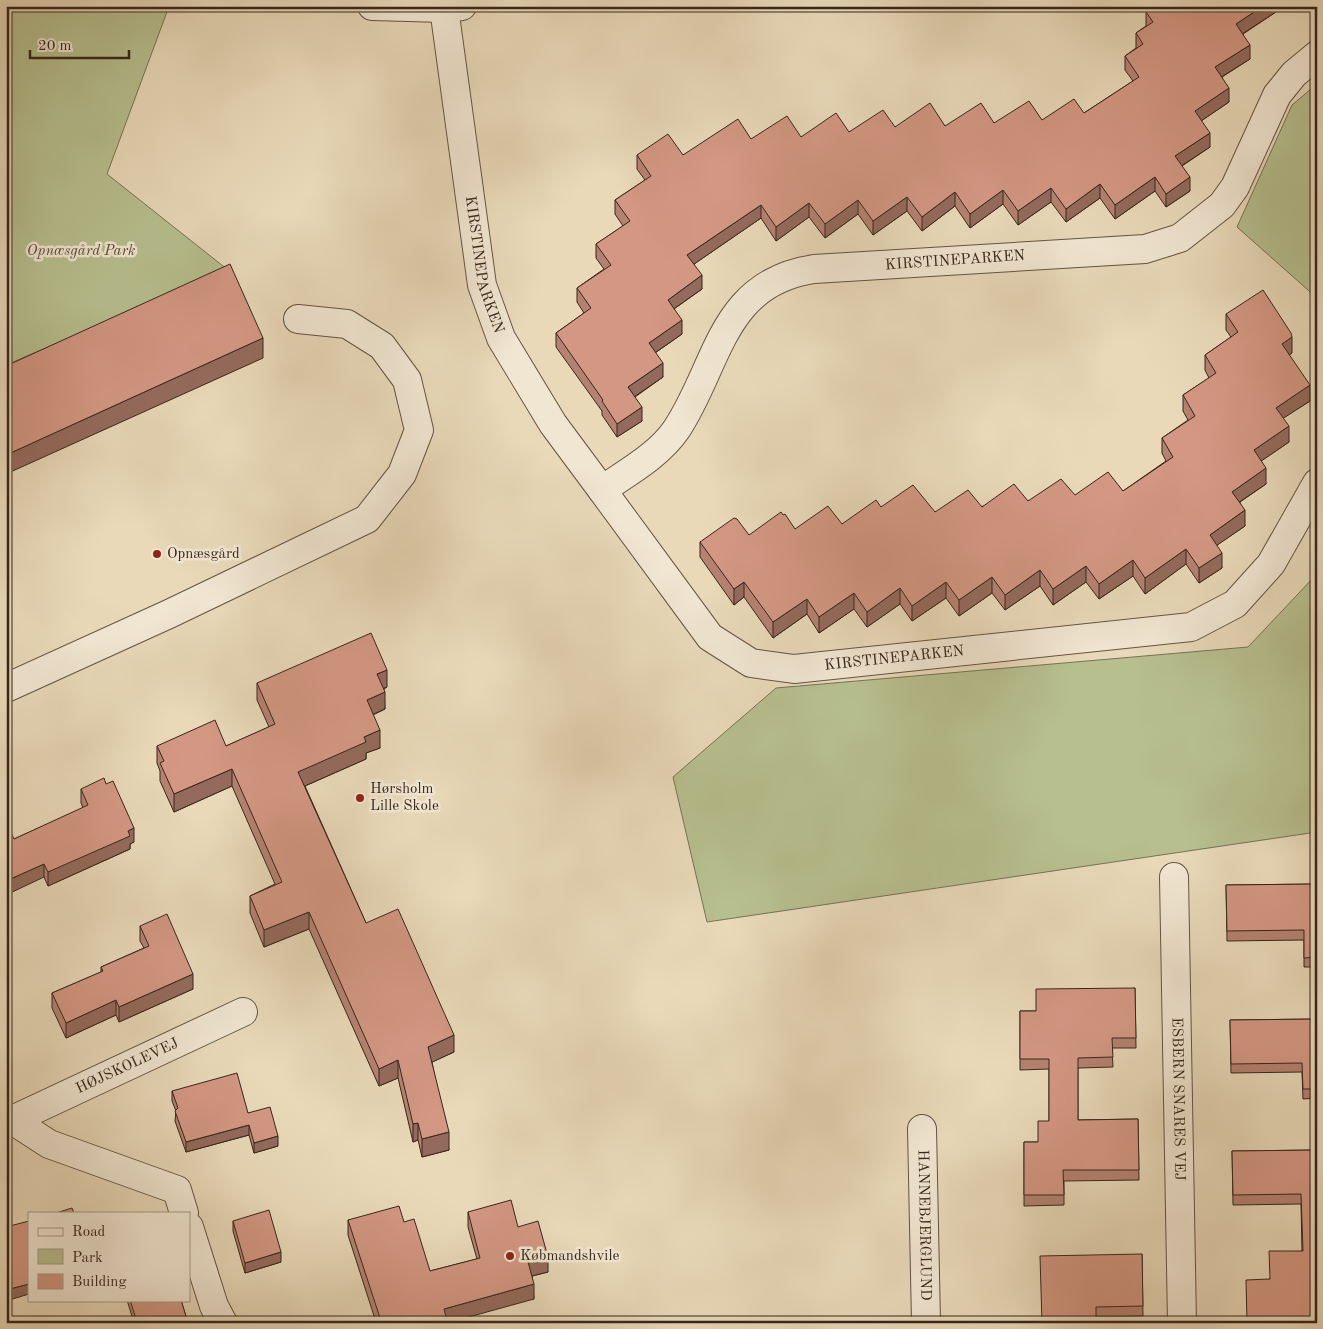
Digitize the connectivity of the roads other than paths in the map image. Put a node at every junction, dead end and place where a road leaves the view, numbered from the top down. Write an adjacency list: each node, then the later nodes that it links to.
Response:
1 (372, 6): 2 (street)
2 (453, 7): 6 (street, KIRSTINEPARKEN)
3 (1317, 54): 6 (street, KIRSTINEPARKEN)
4 (298, 319): 7 (street)
5 (1317, 483): 6 (street, KIRSTINEPARKEN)
6 (602, 490)
7 (6, 688)
8 (1174, 877): 16 (street, ESBERN SNARES VEJ)
9 (243, 1012): 10 (street, HØJSKOLEVEJ)
10 (9, 1121): 12 (street, HØJSKOLEVEJ)
11 (922, 1129): 15 (street, HANNEBJERGLUND)
12 (184, 1212)
13 (190, 1230): 14 (street)
14 (223, 1323)
15 (926, 1323)
16 (1182, 1323)

